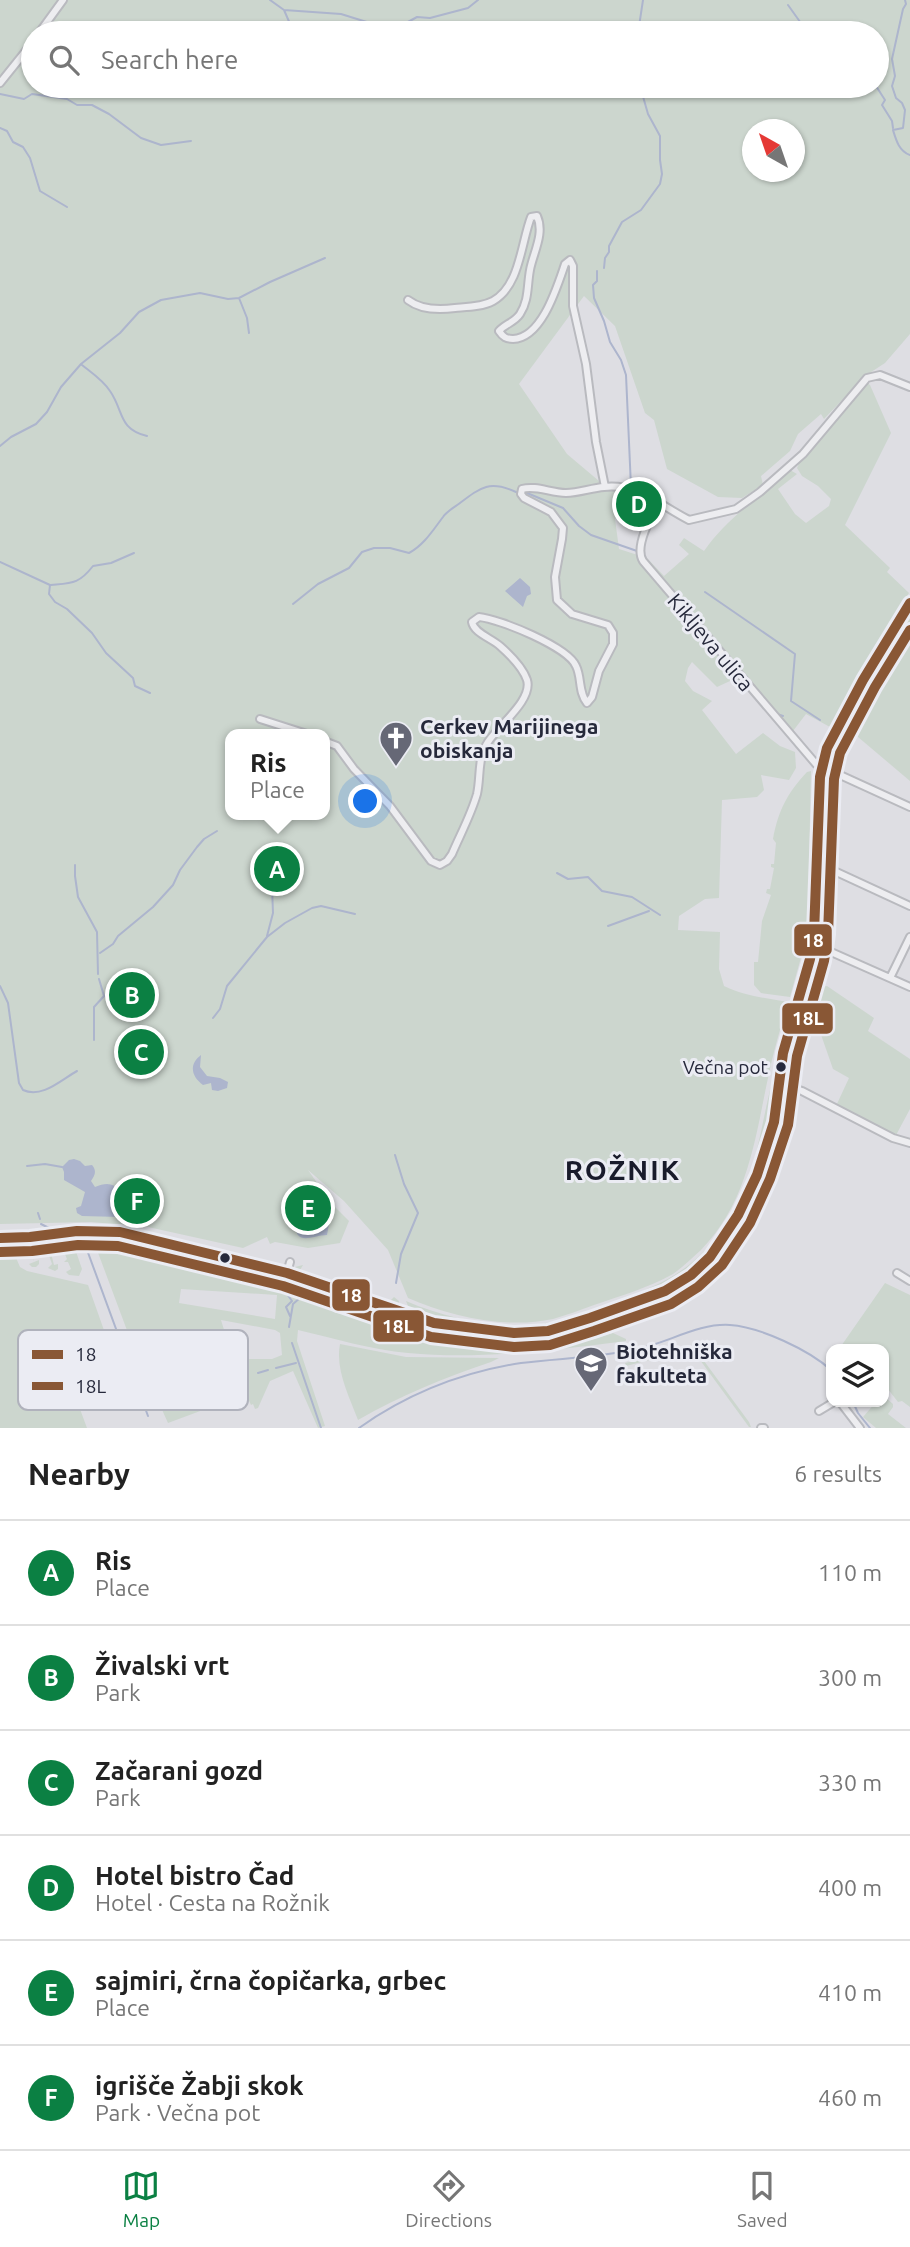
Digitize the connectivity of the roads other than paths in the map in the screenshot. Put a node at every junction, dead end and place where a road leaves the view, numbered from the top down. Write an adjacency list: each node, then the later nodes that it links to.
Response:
1 (63, 0): 2 (street)
2 (48, 21)
3 (21, 57): 4 (street)
4 (0, 83)
5 (408, 300): 7 (street)
6 (910, 387): 8 (street)
7 (606, 487): 8 (street); 12 (street)
8 (659, 503): 13 (street, Kikljeva ulica)
9 (910, 603): 13 (main road)
10 (260, 719): 11 (street)
11 (293, 729)
12 (330, 743)
13 (821, 768): 14 (street); 15 (main road)
14 (910, 807)
15 (817, 863): 16 (street); 18 (main road)
16 (910, 906)
17 (910, 937): 19 (street)
18 (813, 944): 19 (street); 21 (main road)
19 (890, 978): 20 (street)
20 (910, 987)
21 (779, 1083): 22 (street); 25 (main road)
22 (910, 1143)
23 (0, 1238): 25 (main road)
24 (290, 1262): 25 (street)
25 (287, 1273)
26 (897, 1273): 27 (street)
27 (910, 1281)
28 (826, 1407): 30 (street)
29 (844, 1407): 31 (street)
30 (819, 1411)
31 (860, 1428)

